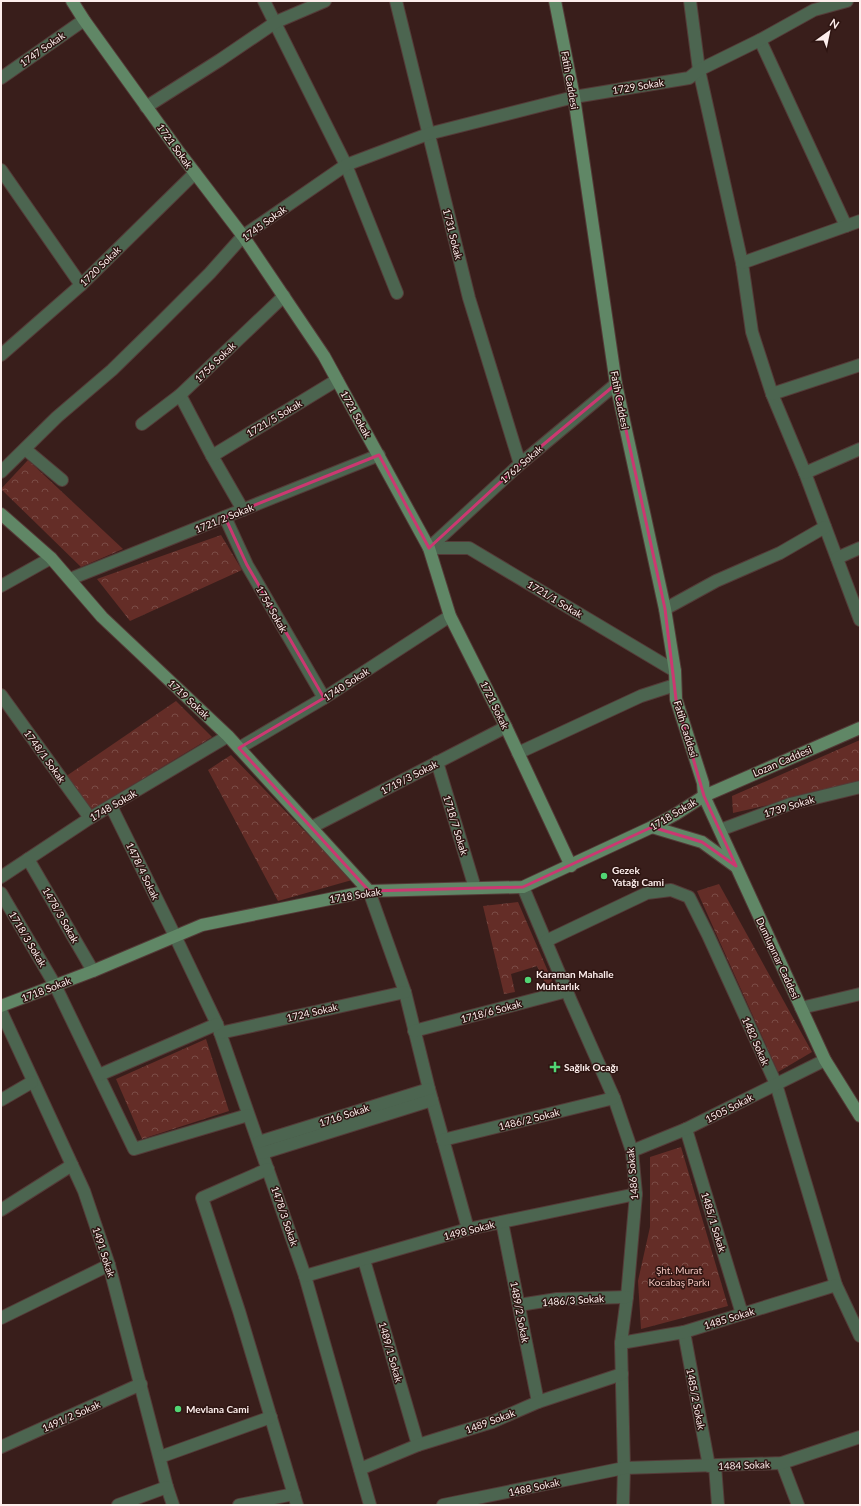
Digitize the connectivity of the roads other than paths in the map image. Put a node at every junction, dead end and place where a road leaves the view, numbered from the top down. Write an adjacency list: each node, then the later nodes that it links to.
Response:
1 (72, 1): 8 (street, 1721 Sokak)
2 (264, 1): 9 (street)
3 (396, 1): 15 (street, 1731 Sokak)
4 (555, 1): 13 (street, Fatih Caddesi)
5 (690, 1): 11 (street)
6 (847, 1): 10 (street, 1729 Sokak)
7 (319, 2): 9 (street)
8 (84, 20): 12 (street, 1747 Sokak); 14 (street, 1721 Sokak)
9 (276, 22): 14 (street); 16 (street)
10 (760, 40): 11 (street, 1729 Sokak); 20 (street)
11 (699, 70): 13 (street, 1729 Sokak); 22 (street)
12 (1, 78)
13 (574, 97): 15 (street, 1745 Sokak); 29 (street, Fatih Caddesi)
14 (146, 107): 18 (street, 1721 Sokak)
15 (428, 134): 16 (street, 1745 Sokak); 37 (street, 1731 Sokak)
16 (346, 165): 21 (street, 1745 Sokak); 24 (street)
17 (1, 170): 23 (street)
18 (195, 173): 21 (street, 1721 Sokak); 23 (street, 1720 Sokak)
19 (860, 221): 20 (street)
20 (846, 226): 22 (street)
21 (243, 236): 25 (street, 1721 Sokak); 33 (street, 1745 Sokak)
22 (742, 262): 30 (street)
23 (81, 285): 26 (street, 1720 Sokak)
24 (396, 293)
25 (284, 296): 28 (street, 1721 Sokak); 31 (street, 1756 Sokak)
26 (3, 349)
27 (860, 365): 30 (street)
28 (337, 380): 35 (street, 1721 Sokak); 36 (street, 1721/5 Sokak)
29 (616, 384): 37 (street, 1762 Sokak); 51 (street, Fatih Caddesi)
30 (772, 394): 39 (street)
31 (180, 395): 32 (street, 1756 Sokak); 36 (street)
32 (142, 424)
33 (24, 449): 38 (street, 1745 Sokak); 40 (street)
34 (860, 449): 39 (street)
35 (379, 455): 41 (street, 1721/2 Sokak); 45 (street, 1721 Sokak)
36 (212, 456): 41 (street)
37 (520, 464): 45 (street, 1762 Sokak)
38 (1, 472)
39 (805, 473): 44 (street)
40 (62, 480)
41 (243, 510): 43 (street, 1721/2 Sokak)
42 (1, 514): 47 (street, 1719 Sokak)
43 (225, 517): 49 (street, 1721/2 Sokak); 57 (street, 1754 Sokak)
44 (824, 527): 48 (street); 51 (street)
45 (429, 548): 52 (street, 1721 Sokak); 54 (street, 1721/1 Sokak)
46 (860, 548): 48 (street)
47 (51, 558): 49 (street, 1719 Sokak); 50 (street)
48 (838, 558): 53 (street)
49 (70, 579): 60 (street, 1719 Sokak)
50 (1, 586)
51 (665, 609): 54 (street, Fatih Caddesi)
52 (450, 616): 57 (street, 1740 Sokak); 58 (street, 1721 Sokak)
53 (860, 620)
54 (675, 671): 55 (street, Fatih Caddesi)
55 (675, 685): 62 (street); 65 (street, Fatih Caddesi)
56 (1, 695): 67 (street, 1748/1 Sokak)
57 (324, 698): 61 (street, 1740 Sokak)
58 (506, 727): 62 (street, 1721 Sokak); 63 (street, 1719/3 Sokak)
59 (860, 728): 65 (street, Lozan Caddesi)
60 (228, 736): 61 (street, 1719 Sokak); 66 (street, 1748 Sokak)
61 (239, 748): 68 (street, 1719 Sokak)
62 (518, 753): 72 (street, 1721 Sokak)
63 (437, 762): 68 (street, 1719/3 Sokak); 76 (street, 1718/7 Sokak)
64 (860, 787): 70 (street, 1739 Sokak)
65 (704, 796): 69 (street, 1718 Sokak); 70 (street, Dumlupınar Caddesi)
66 (111, 806): 67 (street, 1748 Sokak); 79 (street, 1478/4 Sokak)
67 (90, 818): 71 (street, 1748 Sokak)
68 (312, 827): 77 (street, 1719 Sokak)
69 (652, 827): 72 (street, 1718 Sokak); 73 (street)
70 (720, 830): 73 (street, Dumlupınar Caddesi)
71 (28, 859): 74 (street, 1748 Sokak); 81 (street, 1478/3 Sokak)
72 (571, 866): 75 (street, 1718 Sokak)
73 (736, 866): 87 (street, Dumlupınar Caddesi)
74 (1, 877)
75 (524, 887): 76 (street, 1718 Sokak); 80 (street, 1486 Sokak)
76 (475, 888): 77 (street, 1718 Sokak)
77 (369, 891): 79 (street, 1718 Sokak); 84 (street)
78 (1, 893): 82 (street, 1718/3 Sokak)
79 (175, 936): 81 (street, 1718 Sokak); 89 (street, 1478/3 Sokak)
80 (546, 941): 83 (street, 1486 Sokak); 94 (street, 1482 Sokak)
81 (93, 971): 82 (street, 1718 Sokak)
82 (55, 985): 86 (street, 1718 Sokak); 92 (street, 1718/3 Sokak)
83 (567, 991): 90 (street, 1718/6 Sokak); 96 (street, 1486 Sokak)
84 (405, 992): 89 (street, 1724 Sokak); 90 (street)
85 (860, 994): 87 (street)
86 (1, 1006)
87 (801, 1008): 91 (street, Dumlupınar Caddesi)
88 (1, 1011): 93 (street, 1491 Sokak)
89 (218, 1029): 92 (street, 1724 Sokak); 98 (street, 1478/3 Sokak)
90 (414, 1031): 95 (street)
91 (824, 1060): 94 (street, 1505 Sokak); 99 (street, Dumlupınar Caddesi)
92 (99, 1075): 98 (street, 1718/3 Sokak)
93 (32, 1082): 97 (street); 104 (street, 1491 Sokak)
94 (776, 1084): 100 (street, 1505 Sokak); 113 (street, 1482 Sokak)
95 (431, 1094): 101 (street); 102 (street, 1716 Sokak)
96 (614, 1098): 101 (street, 1486/2 Sokak); 103 (street, 1486 Sokak)
97 (1, 1100)
98 (248, 1115): 102 (street, 1478/3 Sokak)
99 (860, 1116)
100 (686, 1129): 103 (street, 1505 Sokak); 116 (street, 1485/1 Sokak)
101 (443, 1140): 109 (street)
102 (261, 1148): 105 (street, 1478/3 Sokak)
103 (632, 1151): 106 (street, 1486 Sokak)
104 (72, 1165): 107 (street); 111 (street, 1491 Sokak)
105 (268, 1168): 112 (street, 1478/3 Sokak); 124 (street)
106 (636, 1194): 108 (street, 1498 Sokak); 114 (street, 1486 Sokak)
107 (1, 1210)
108 (502, 1222): 109 (street, 1498 Sokak); 115 (street, 1489/2 Sokak)
109 (468, 1229): 110 (street, 1498 Sokak)
110 (364, 1260): 112 (street, 1498 Sokak); 126 (street, 1489/1 Sokak)
111 (109, 1265): 117 (street); 122 (street, 1491 Sokak)
112 (305, 1276): 132 (street, 1478/3 Sokak)
113 (836, 1285): 116 (street, 1485 Sokak); 119 (street, 1482 Sokak)
114 (627, 1297): 115 (street, 1486/3 Sokak); 120 (street, 1486 Sokak)
115 (519, 1305): 123 (street, 1489/2 Sokak)
116 (742, 1314): 118 (street, 1485 Sokak)
117 (1, 1318)
118 (684, 1332): 120 (street, 1485 Sokak); 130 (street, 1485/2 Sokak)
119 (860, 1336)
120 (621, 1343): 121 (street, 1486 Sokak)
121 (622, 1374): 123 (street, 1489 Sokak); 131 (street, 1486 Sokak)
122 (141, 1384): 127 (street, 1491/2 Sokak); 128 (street, 1491 Sokak)
123 (538, 1402): 126 (street, 1489 Sokak)
124 (271, 1417): 128 (street); 134 (street)
125 (860, 1437): 129 (street, 1484 Sokak)
126 (418, 1445): 132 (street, 1489 Sokak)
127 (1, 1447)
128 (160, 1457): 133 (street, 1491 Sokak)
129 (782, 1463): 130 (street, 1484 Sokak); 142 (street)
130 (712, 1466): 131 (street, 1484 Sokak); 141 (street, 1485/2 Sokak)
131 (624, 1468): 139 (street, 1488 Sokak); 140 (street, 1486 Sokak)
132 (360, 1469): 138 (street, 1478/3 Sokak)
133 (167, 1486): 135 (street); 136 (street, 1491 Sokak)
134 (295, 1500): 137 (street)
135 (118, 1505)
136 (173, 1505)
137 (239, 1505)
138 (370, 1505)
139 (443, 1505)
140 (622, 1505)
141 (718, 1505)
142 (798, 1505)

